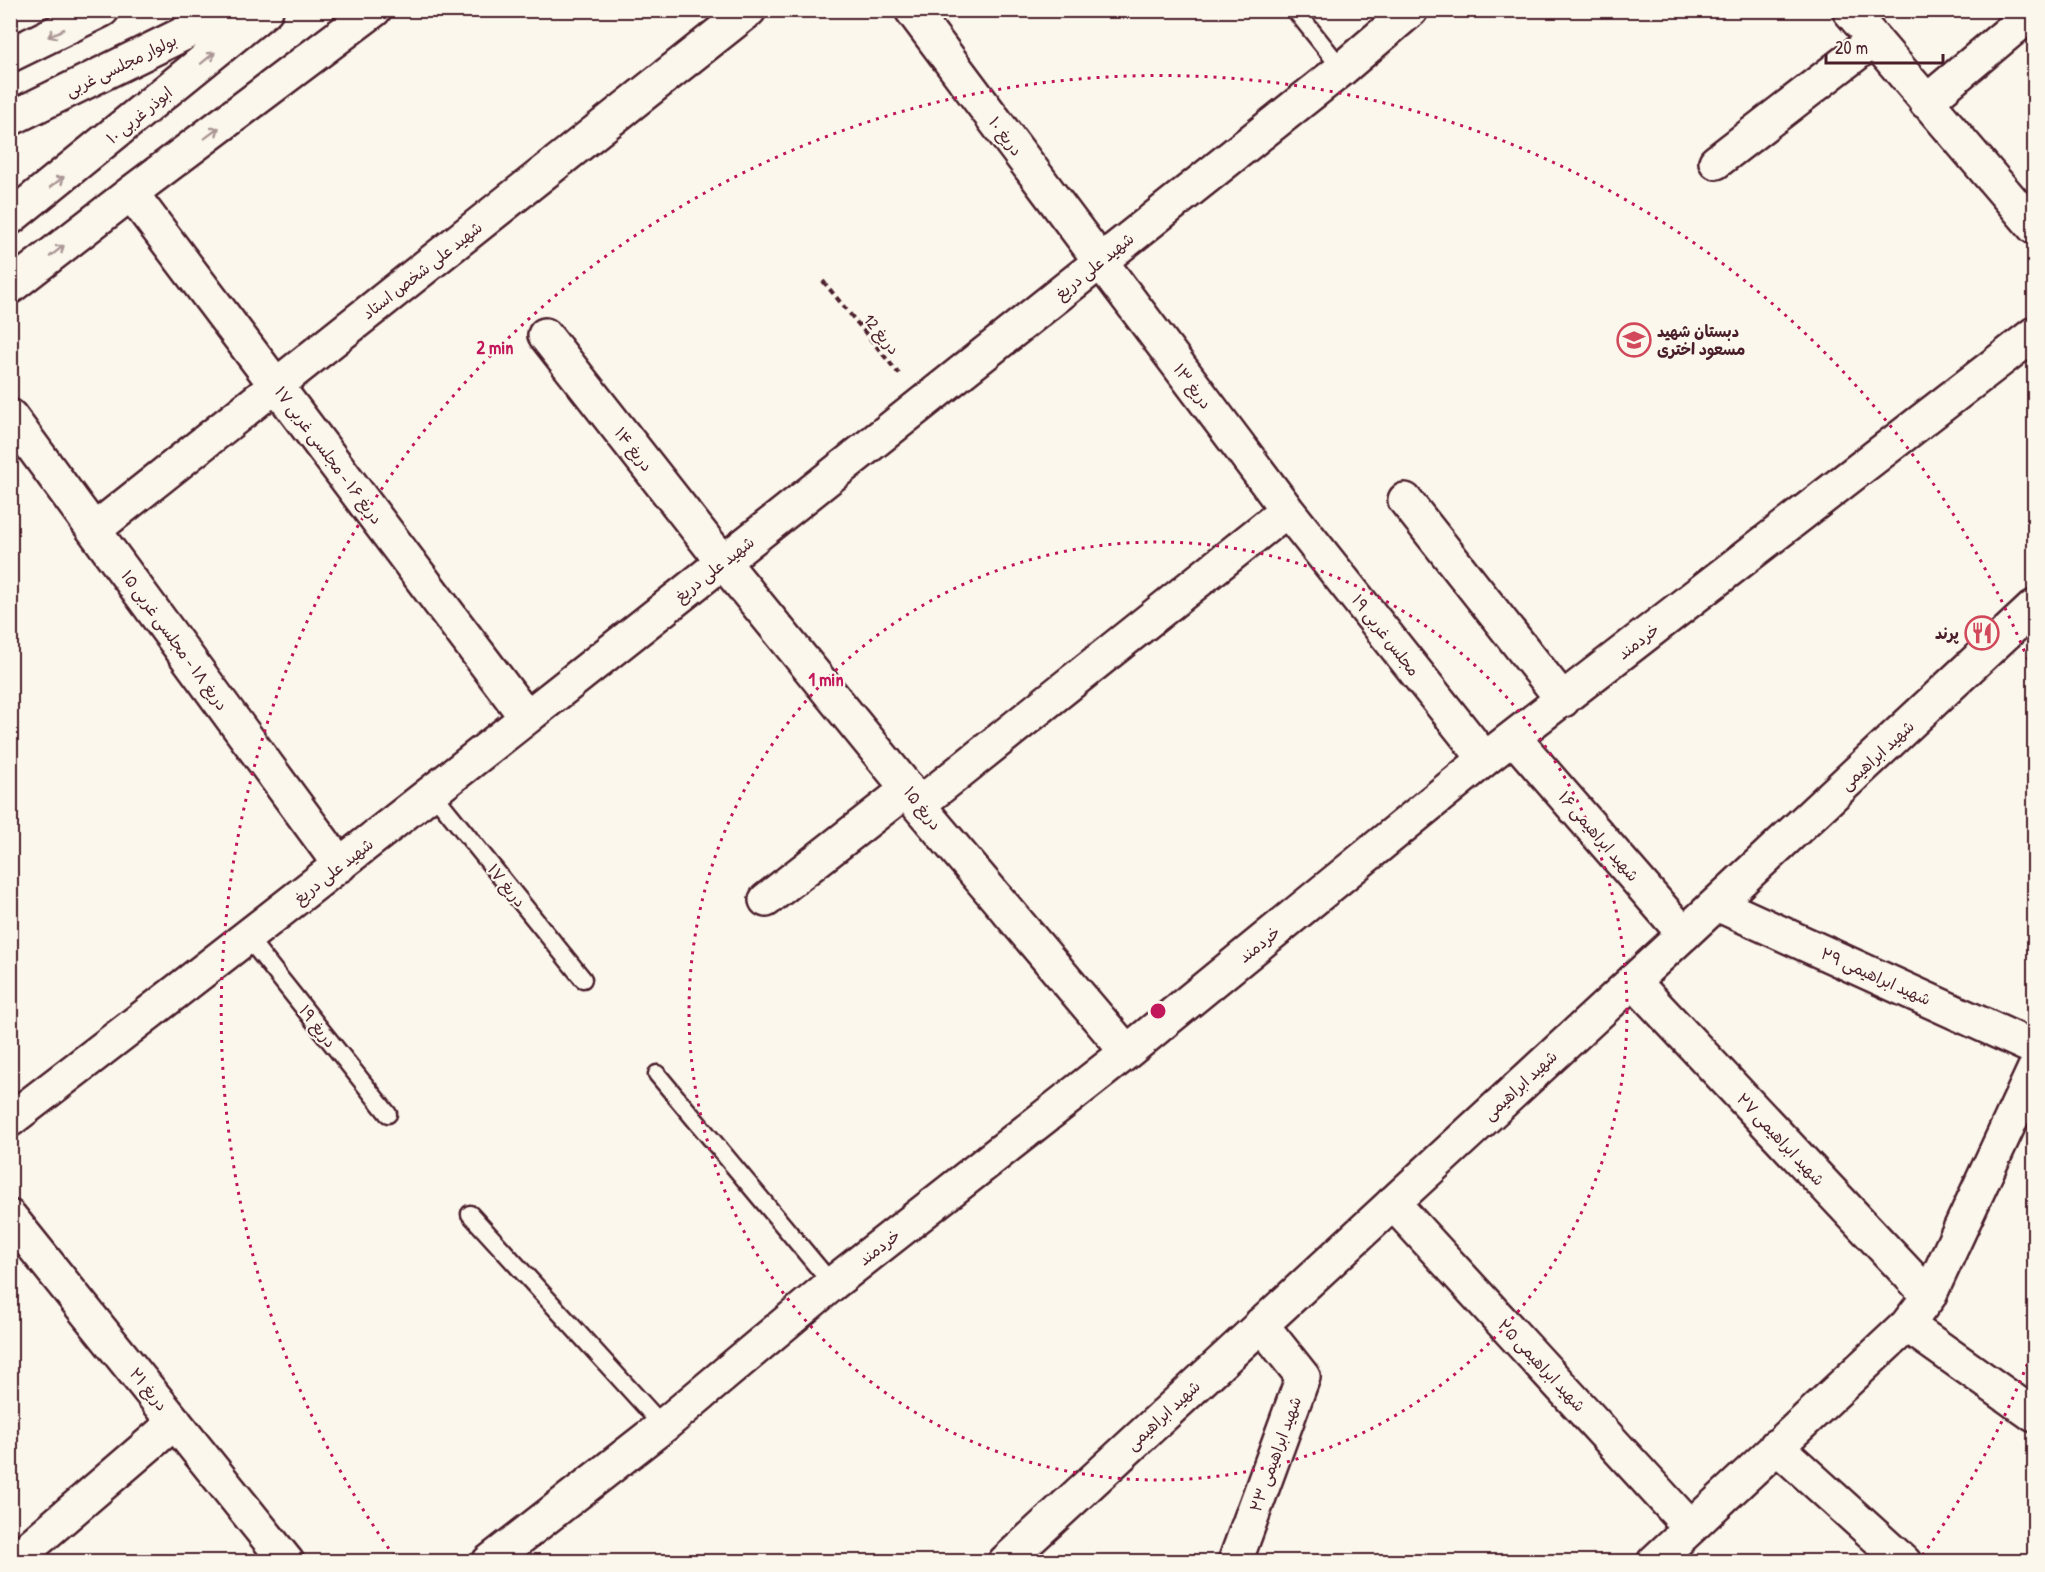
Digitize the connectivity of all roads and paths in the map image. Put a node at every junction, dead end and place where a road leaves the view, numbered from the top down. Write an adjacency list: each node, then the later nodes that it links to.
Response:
1 (102, 10): 12 (street, one-way to 12)
2 (232, 10): 15 (street, بولوار مجلسی غربی)
3 (266, 10): 18 (street, ابوذر غربی ۱۰, one-way to 3)
4 (375, 10): 17 (street, one-way to 4)
5 (749, 10): 25 (street, شهید علی شخص استاد)
6 (912, 10): 20 (street, دریغ ۱۰)
7 (1295, 10): 13 (lane)
8 (1411, 10): 13 (street, شهید علی دریغ)
9 (1849, 10): 11 (street)
10 (2034, 11): 14 (street)
11 (1874, 40): 14 (street); 16 (street)
12 (10, 55)
13 (1342, 69): 20 (street, شهید علی دریغ)
14 (1926, 102): 19 (street)
15 (10, 119)
16 (1716, 162)
17 (131, 193): 22 (street, one-way to 17); 25 (street, دریغ ۱۶ - مجلسی غربی ۱۷)
18 (10, 218)
19 (2034, 227)
20 (1100, 261): 26 (street, شهید علی دریغ); 29 (street, دریغ ۱۳)
21 (823, 280): 26 (path, دریغ 12)
22 (10, 287)
23 (2034, 334): 33 (street, خردمند)
24 (545, 335): 31 (street, دریغ ۱۴)
25 (276, 385): 30 (street, شهید علی شخص استاد); 34 (street, دریغ ۱۶ - مجلسی غربی ۱۷)
26 (922, 403): 31 (street, شهید علی دریغ)
27 (10, 416): 30 (street, دریغ ۱۸ - مجلسی غربی ۱۵)
28 (1406, 500): 33 (street)
29 (1287, 510): 36 (street, مجلس غربی ۱۹); 38 (street)
30 (94, 530): 39 (street, دریغ ۱۸ - مجلسی غربی ۱۵)
31 (723, 562): 34 (street, شهید علی دریغ); 38 (street, دریغ ۱۵)
32 (2034, 607): 41 (street, شهید ابراهیمی)
33 (1563, 700): 35 (street, خردمند)
34 (526, 717): 37 (street, شهید علی دریغ)
35 (1514, 738): 36 (street, خردمند); 42 (street, شهید ابراهیمی ۱۶)
36 (1485, 759): 47 (street, خردمند)
37 (432, 792): 39 (street, شهید علی دریغ); 44 (lane, دریغ ۱۷)
38 (913, 797): 40 (street); 47 (street, دریغ ۱۵)
39 (340, 865): 43 (street, شهید علی دریغ)
40 (766, 900)
41 (1717, 904): 42 (street, شهید ابراهیمی); 46 (street, شهید ابراهیمی ۲۹)
42 (1684, 934): 45 (street, شهید ابراهیمی)
43 (248, 938): 50 (lane, دریغ ۱۹); 51 (street, شهید علی دریغ)
44 (583, 979)
45 (1633, 981): 52 (street, شهید ابراهیمی); 56 (street, شهید ابراهیمی ۲۷)
46 (2034, 1048)
47 (1127, 1052): 55 (street, خردمند)
48 (2034, 1070): 56 (street)
49 (657, 1074): 55 (lane)
50 (387, 1114)
51 (10, 1120)
52 (1393, 1203): 57 (street, شهید ابراهیمی); 63 (street, شهید ابراهیمی ۲۵)
53 (470, 1214): 61 (lane)
54 (10, 1217): 60 (street, دریغ ۲۱)
55 (832, 1284): 61 (street, خردمند)
56 (1929, 1296): 58 (street)
57 (1261, 1324): 67 (street, شهید ابراهیمی); 68 (street, شهید ابراهیمی ۲۳)
58 (1907, 1325): 59 (street); 62 (street)
59 (2034, 1415)
60 (175, 1422): 64 (street); 65 (street, دریغ ۲۱)
61 (663, 1426): 66 (street, خردمند)
62 (1776, 1446): 63 (street); 70 (street)
63 (1690, 1527): 69 (street)
64 (12, 1562)
65 (287, 1562)
66 (489, 1562)
67 (1005, 1562)
68 (1235, 1562)
69 (1654, 1562)
70 (1904, 1562)

